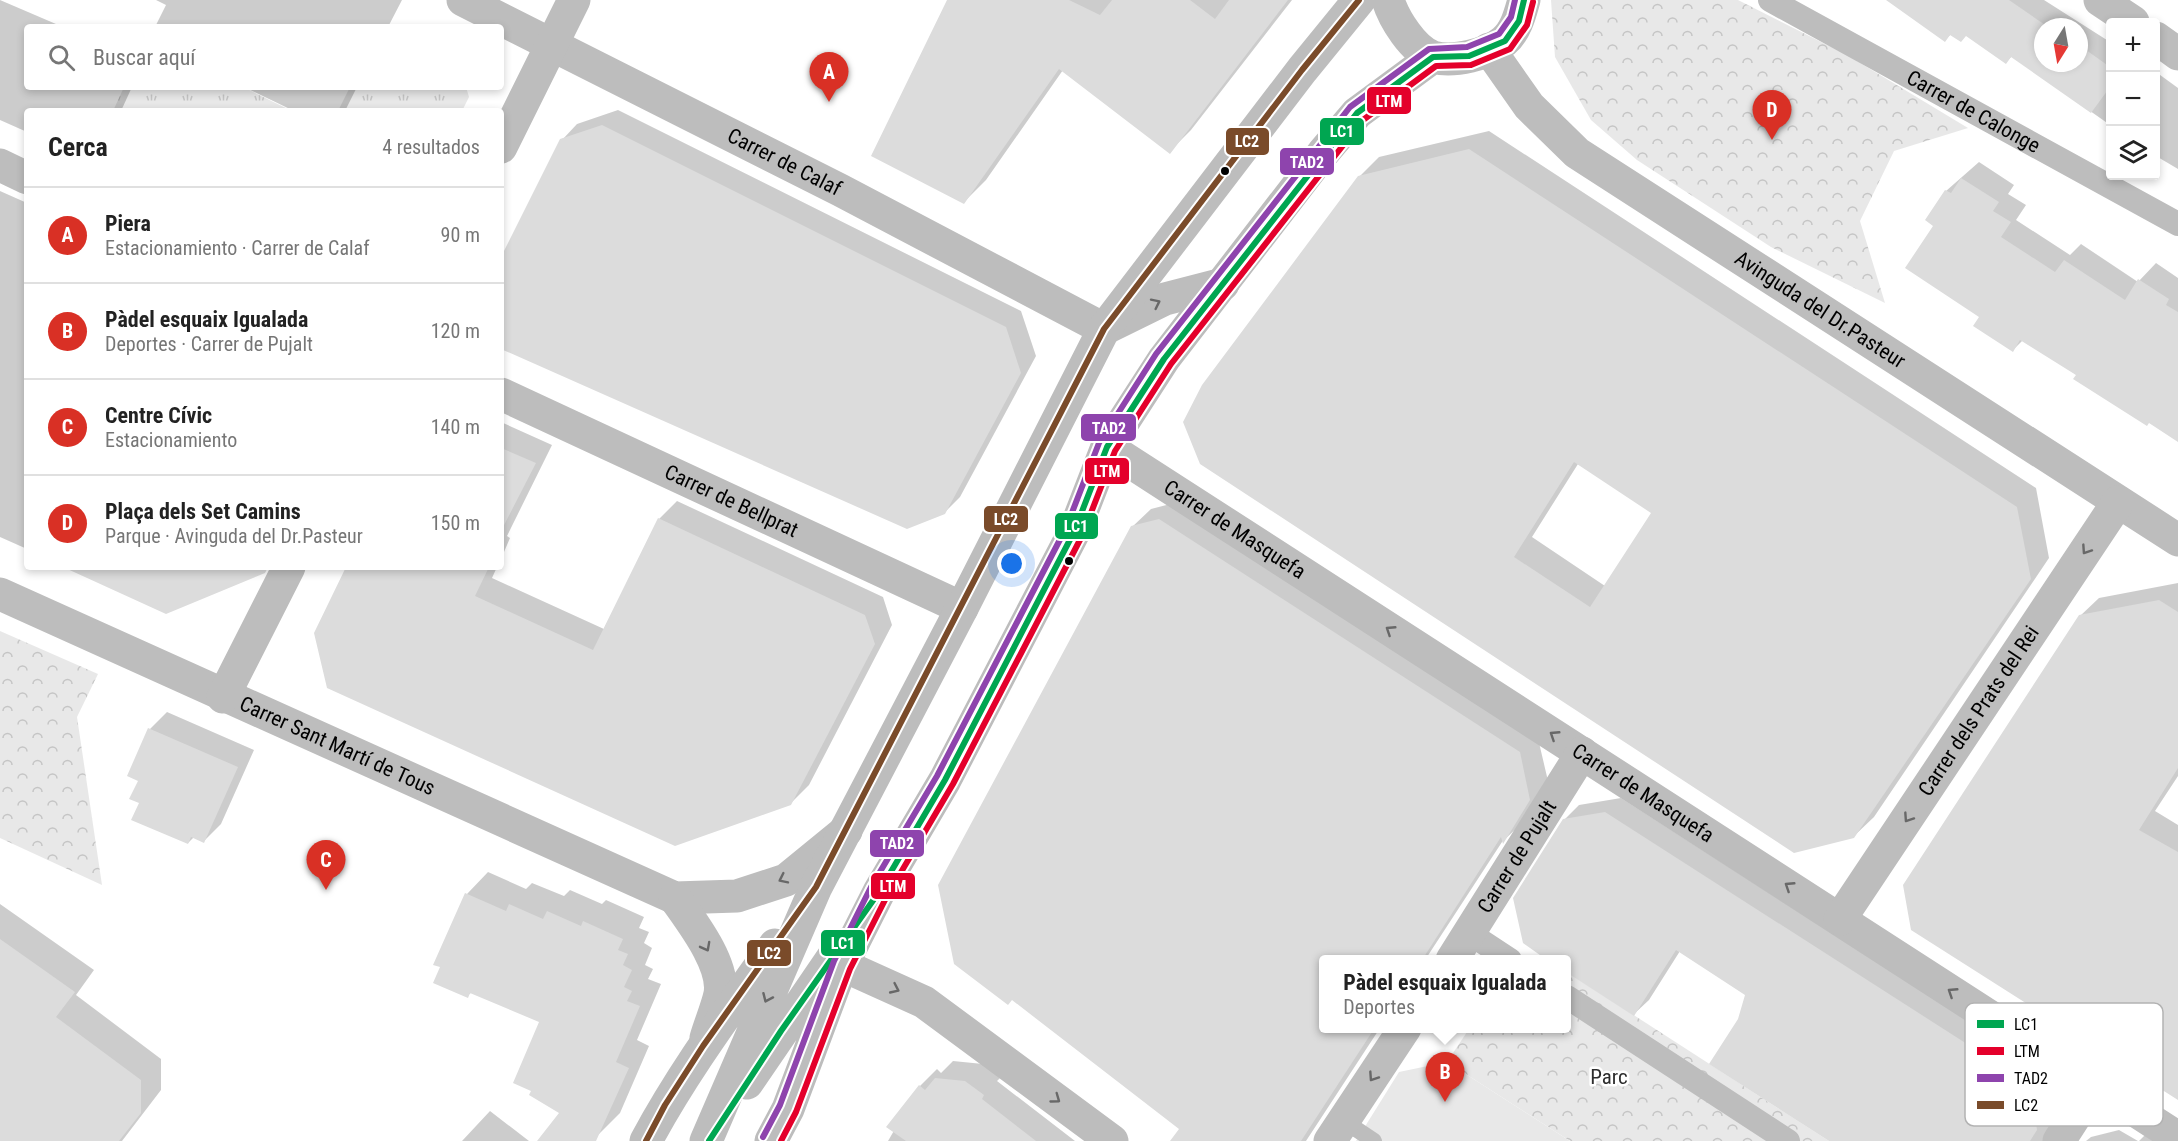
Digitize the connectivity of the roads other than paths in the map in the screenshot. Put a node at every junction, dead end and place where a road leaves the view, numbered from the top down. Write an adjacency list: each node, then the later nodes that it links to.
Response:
1 (464, 0): 10 (street, Carrer de Calaf)
2 (574, 0): 10 (street)
3 (1359, 0): 19 (street)
4 (1388, 0): 13 (street)
5 (1524, 0): 11 (street)
6 (1770, 0): 17 (street, Carrer de Calonge)
7 (2100, 0): 8 (street)
8 (2127, 18)
9 (2160, 41): 12 (street)
10 (552, 46): 14 (street); 19 (street, Carrer de Calaf)
11 (1490, 49): 13 (street); 22 (street, Avinguda del Dr.Pasteur)
12 (2178, 54)
13 (1433, 57): 18 (street)
14 (504, 141)
15 (0, 165): 16 (street)
16 (24, 177)
17 (2178, 224)
18 (1223, 284): 19 (street, one-way to 18); 21 (street)
19 (1104, 329): 26 (street)
20 (504, 395): 26 (street, Carrer de Bellprat)
21 (1107, 447): 28 (street, Carrer de Masquefa, one-way to 21); 31 (street)
22 (2118, 502): 23 (street, Avinguda del Dr.Pasteur); 33 (street, Carrer dels Prats del Rei, one-way to 33)
23 (2178, 540)
24 (287, 570): 27 (street)
25 (0, 594): 27 (street, Carrer Sant Martí de Tous)
26 (962, 608): 29 (street)
27 (223, 697): 32 (street, Carrer Sant Martí de Tous)
28 (1581, 753): 33 (street, Carrer de Masquefa, one-way to 28); 34 (street, Carrer de Pujalt)
29 (846, 831): 30 (street); 32 (street, one-way to 32)
30 (816, 887): 40 (street); 46 (street, one-way to 46)
31 (879, 892): 36 (street); 46 (street)
32 (675, 898): 40 (street, one-way to 40)
33 (1840, 920): 38 (street, Carrer de Masquefa, one-way to 33)
34 (1460, 946): 35 (street)
35 (1492, 955)
36 (842, 965): 47 (street); 48 (street, one-way to 48)
37 (1571, 1000): 50 (street)
38 (1968, 1003)
39 (1402, 1033): 43 (street, one-way to 43)
40 (704, 1046): 45 (street)
41 (2069, 1126): 51 (street)
42 (2159, 1126): 44 (street, Carrer de Masquefa)
43 (1337, 1131): 49 (lane)
44 (2178, 1138)
45 (646, 1141)
46 (708, 1141)
47 (771, 1141)
48 (1112, 1141)
49 (1374, 1141)
50 (1788, 1141)
51 (2059, 1141)

